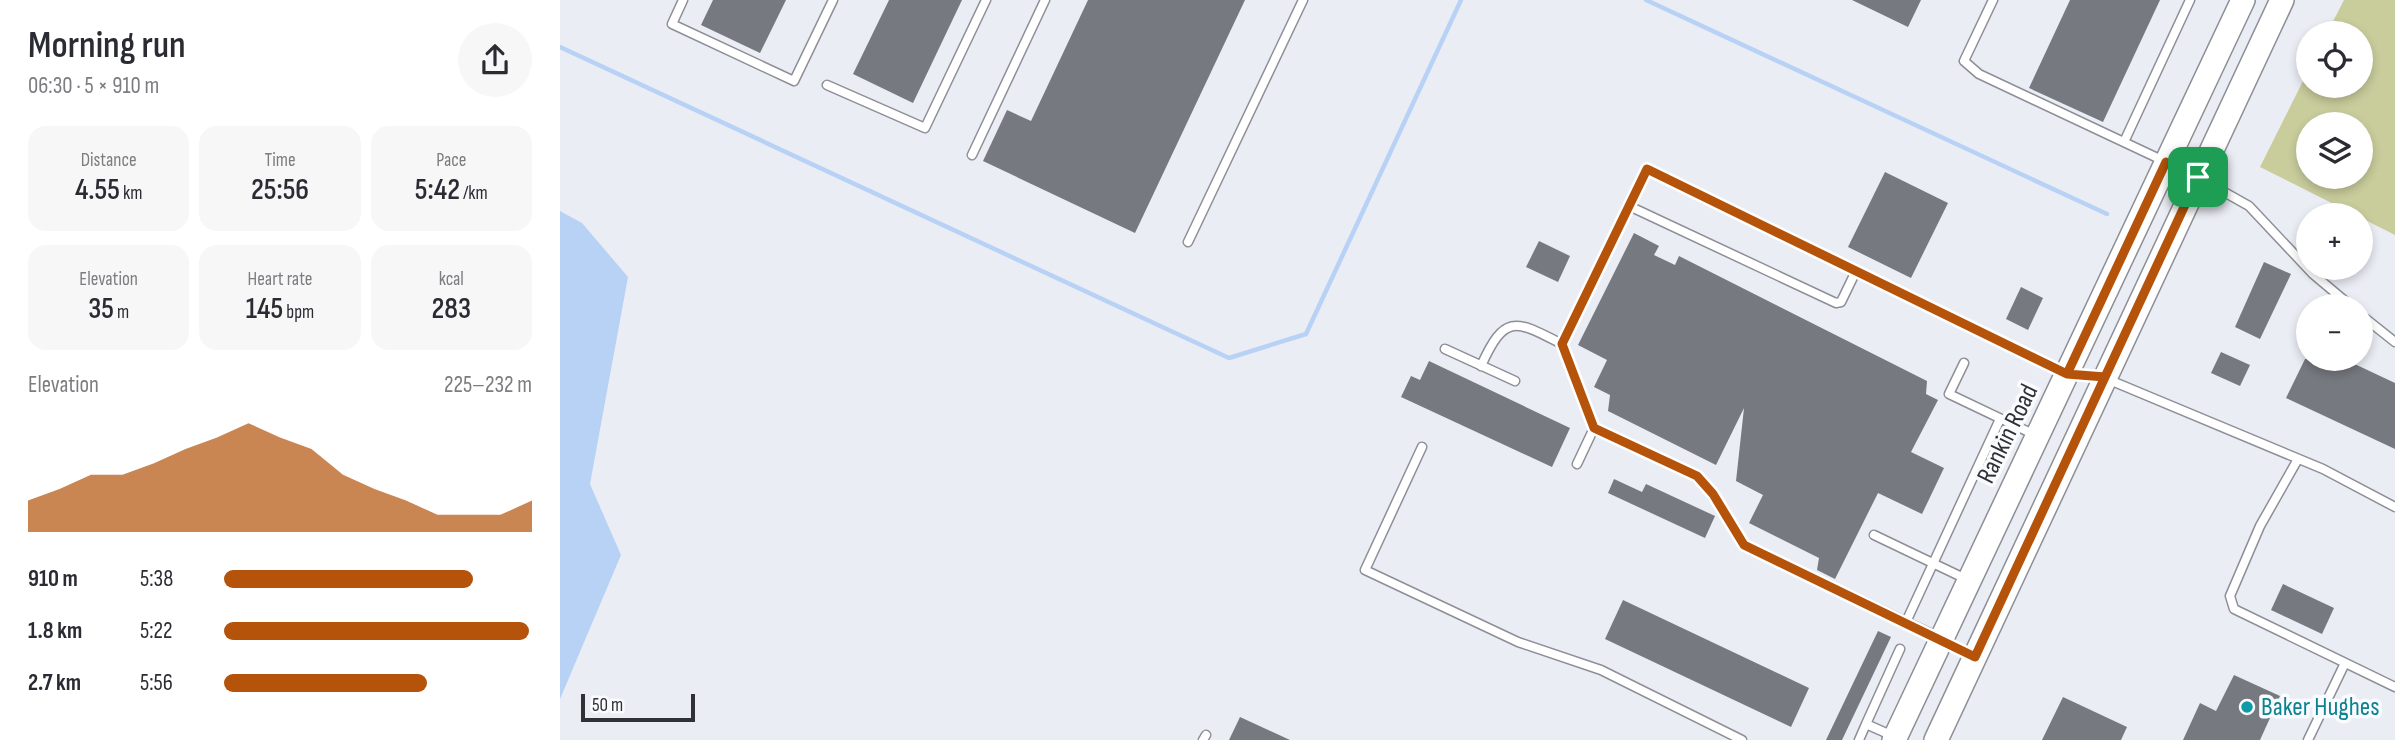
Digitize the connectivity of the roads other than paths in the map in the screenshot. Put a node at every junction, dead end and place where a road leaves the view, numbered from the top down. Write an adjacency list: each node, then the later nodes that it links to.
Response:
1 (683, 0): 2 (lane)
2 (833, 0)
3 (986, 0): 10 (lane)
4 (1045, 0): 12 (lane)
5 (1303, 0): 16 (lane)
6 (1993, 0): 11 (lane)
7 (2190, 0): 11 (lane)
8 (2243, 0): 13 (main road, Rankin Road)
9 (2282, 0): 14 (main road)
10 (827, 85)
11 (2124, 142): 13 (lane)
12 (972, 155)
13 (2166, 162): 14 (main road); 25 (main road, Rankin Road)
14 (2198, 177): 18 (lane); 26 (main road)
15 (1629, 206): 17 (lane); 17 (lane); 21 (lane)
16 (1188, 243)
17 (1856, 271): 25 (lane)
18 (2337, 294)
19 (2373, 325): 20 (lane)
20 (2395, 342)
21 (1562, 344): 24 (lane); 29 (lane)
22 (1444, 349): 24 (lane)
23 (1964, 363): 28 (lane)
24 (1482, 366): 27 (lane)
25 (2067, 374): 26 (main road); 30 (main road, Rankin Road)
26 (2105, 377): 32 (lane); 41 (main road)
27 (1515, 381)
28 (2000, 419): 30 (lane); 36 (lane)
29 (1594, 428): 33 (lane); 38 (lane)
30 (2038, 436): 37 (main road, Rankin Road)
31 (1422, 447): 46 (lane)
32 (2298, 459): 34 (lane); 42 (lane)
33 (1577, 464)
34 (2395, 507)
35 (1874, 535): 36 (lane)
36 (1933, 563): 37 (lane); 38 (lane)
37 (1969, 580): 39 (main road, Rankin Road)
38 (1906, 622): 39 (lane)
39 (1941, 639): 41 (main road); 45 (main road, Rankin Road)
40 (1900, 649): 44 (lane)
41 (1975, 657): 48 (main road)
42 (2345, 663): 43 (lane); 49 (lane)
43 (2395, 687)
44 (1866, 724): 45 (lane); 47 (lane)
45 (1895, 739)
46 (1742, 740)
47 (1859, 740)
48 (1936, 740)
49 (2308, 740)

